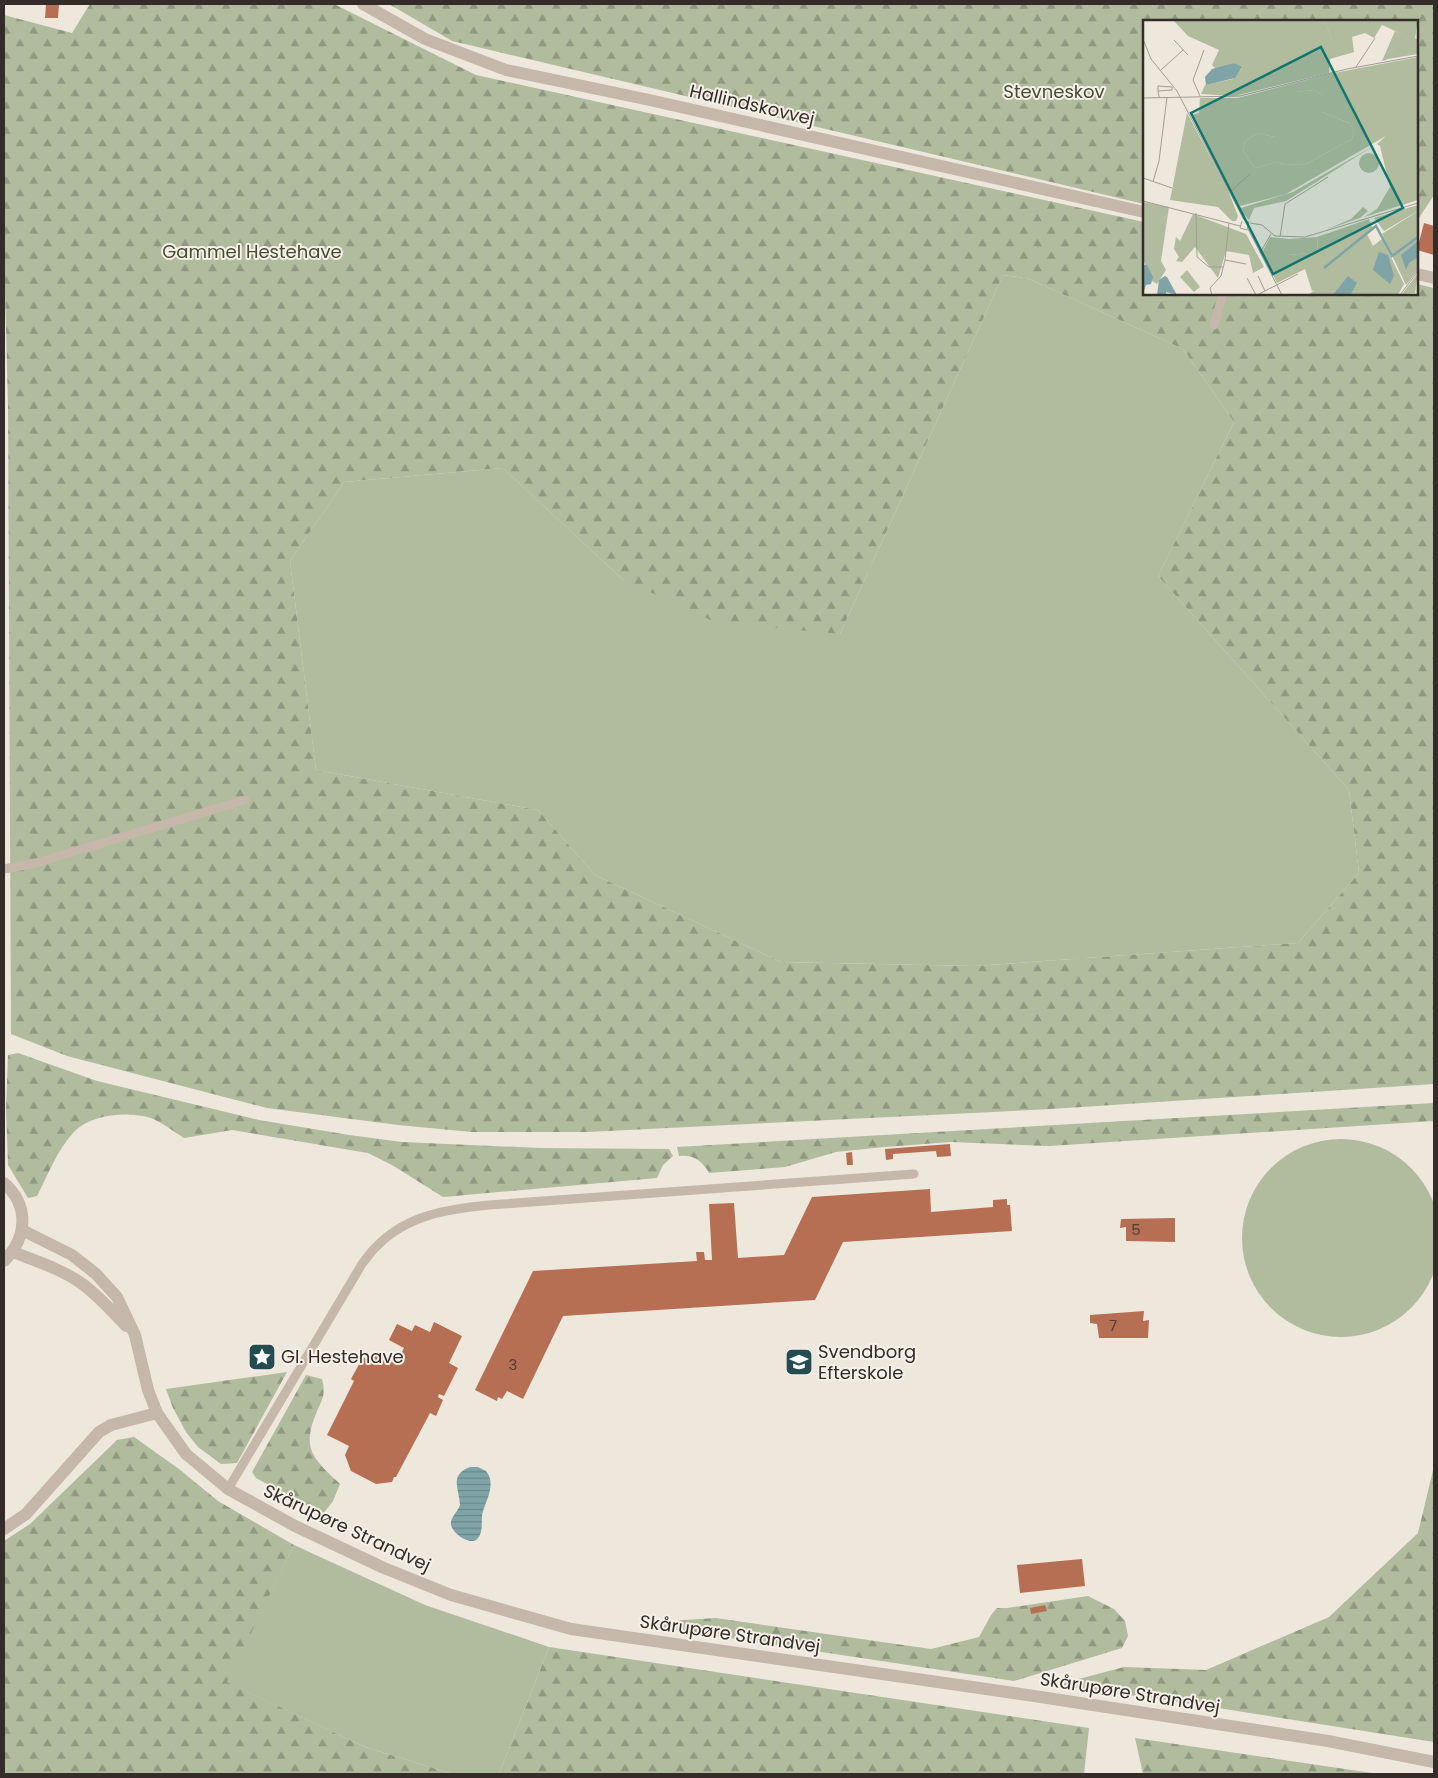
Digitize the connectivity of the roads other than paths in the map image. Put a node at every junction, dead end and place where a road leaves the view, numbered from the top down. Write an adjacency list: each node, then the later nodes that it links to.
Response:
1 (363, 4): 2 (street, Hallindskovvej)
2 (1143, 212)
3 (1418, 274): 4 (street)
4 (1434, 278)
5 (1223, 295): 6 (lane)
6 (1214, 324)
7 (246, 800): 8 (lane)
8 (4, 869)
9 (914, 1174): 16 (lane)
10 (4, 1183): 11 (street)
11 (22, 1230): 12 (street); 14 (street, Skårupøre Strandvej)
12 (13, 1252): 13 (street); 14 (street)
13 (4, 1261)
14 (135, 1335): 15 (street, Skårupøre Strandvej)
15 (157, 1413): 16 (street, Skårupøre Strandvej); 17 (street)
16 (228, 1489): 18 (street, Skårupøre Strandvej)
17 (4, 1529)
18 (1434, 1762)

